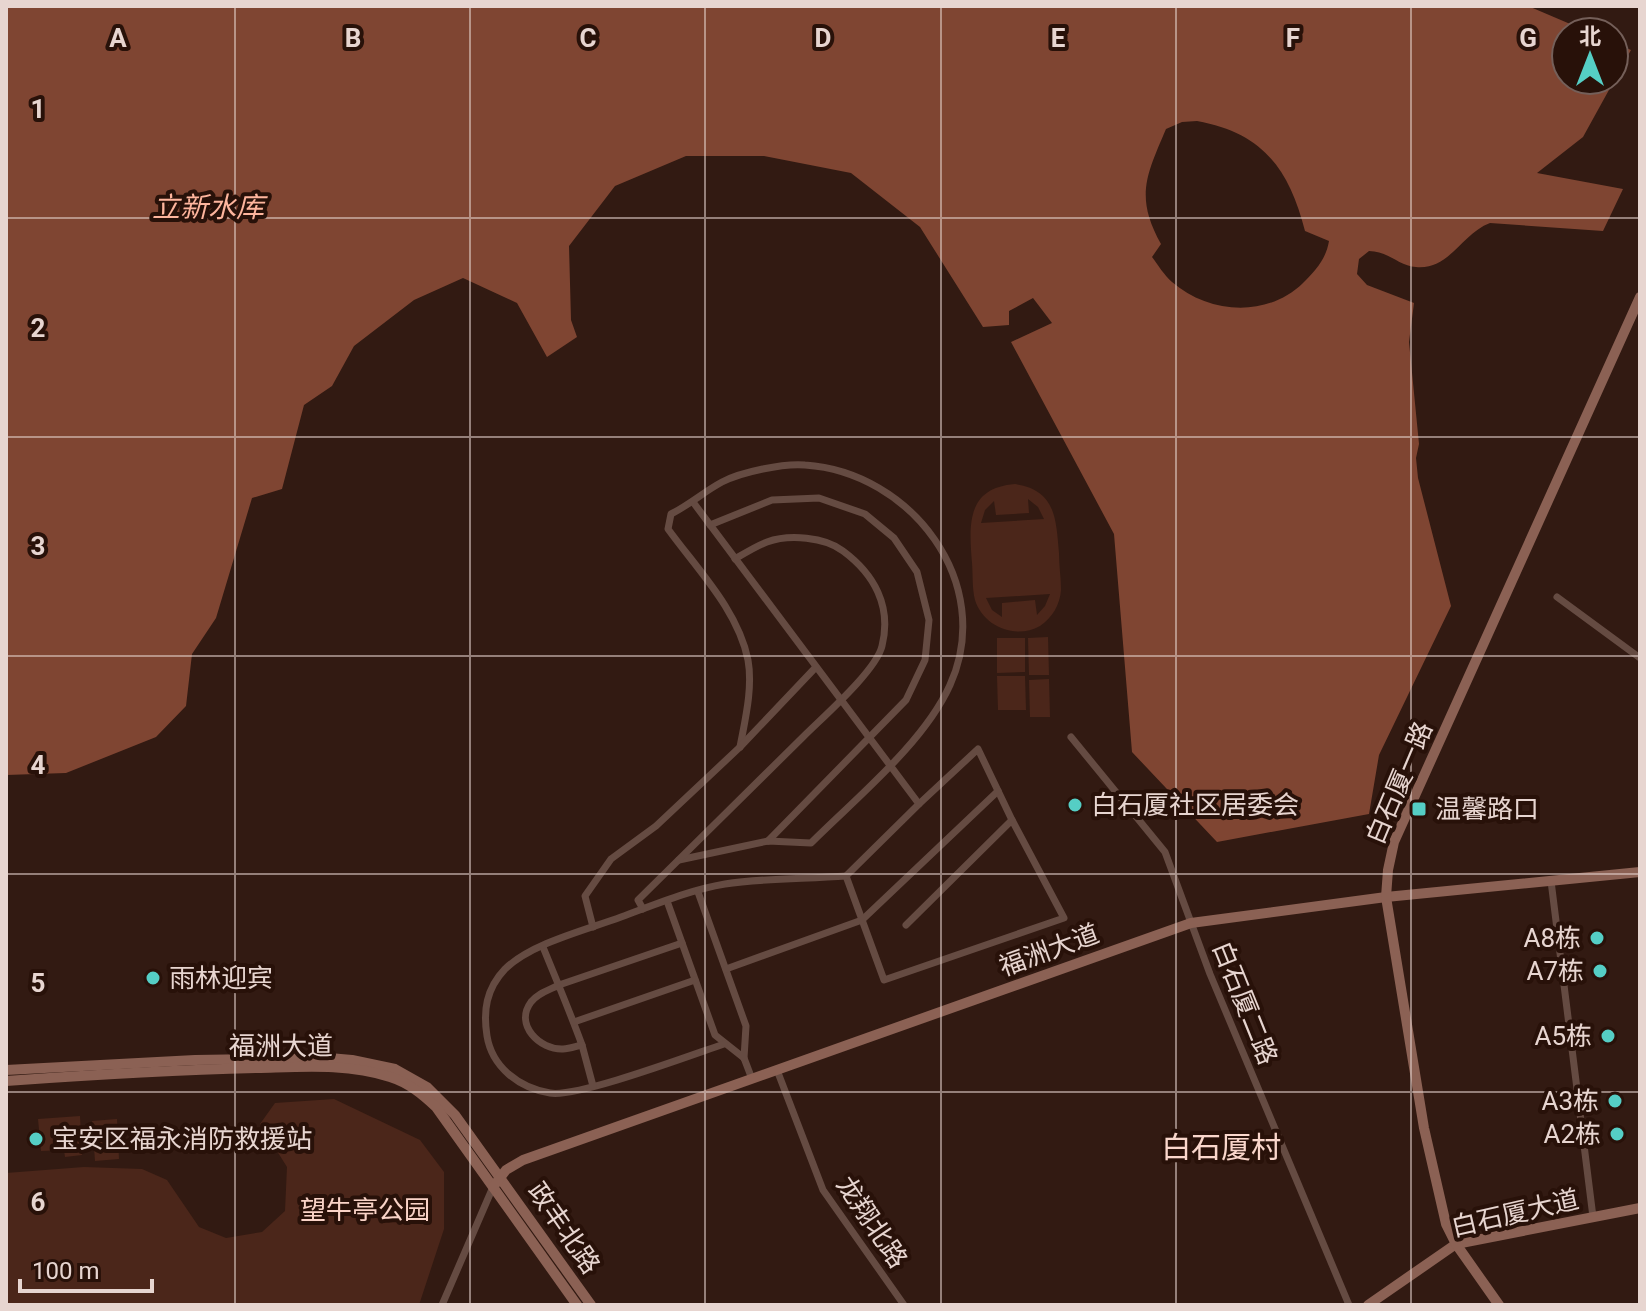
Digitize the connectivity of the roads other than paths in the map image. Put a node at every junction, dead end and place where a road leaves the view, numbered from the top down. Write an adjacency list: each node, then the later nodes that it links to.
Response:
1 (1640, 297): 22 (street, 白石厦一路)
2 (693, 502): 3 (street); 11 (street); 12 (street)
3 (710, 525): 4 (street); 10 (street)
4 (735, 559): 7 (street); 8 (street)
5 (1557, 597): 6 (street)
6 (1640, 658)
7 (816, 667): 8 (street); 11 (street)
8 (840, 699): 10 (street); 17 (street)
9 (1071, 737): 26 (street, 白石厦二路)
10 (870, 739): 12 (street); 16 (street)
11 (740, 747): 28 (street)
12 (889, 765): 14 (street); 16 (street)
13 (998, 791): 14 (street); 15 (street); 25 (street)
14 (919, 804): 19 (street)
15 (1012, 820): 25 (street); 27 (street)
16 (768, 841): 17 (street)
17 (679, 860): 24 (street)
18 (1640, 872): 20 (street, 福洲大道)
19 (846, 876): 21 (street); 25 (street)
20 (1551, 881): 22 (street, 福洲大道); 46 (street)
21 (698, 892): 23 (street); 31 (street)
22 (1386, 897): 26 (street, 福洲大道); 47 (street, 白石厦一路)
23 (667, 901): 24 (street); 29 (street)
24 (643, 909): 28 (street)
25 (862, 920): 31 (street)
26 (1191, 923): 39 (street, 福洲大道); 52 (street, 白石厦二路)
27 (906, 925)
28 (593, 927): 30 (street)
29 (682, 943): 32 (street); 33 (street)
30 (543, 947): 33 (street); 42 (street)
31 (726, 969): 37 (street)
32 (695, 980): 34 (street); 35 (street)
33 (559, 985): 34 (street); 36 (street)
34 (574, 1022): 36 (street)
35 (724, 1044): 37 (street); 42 (street)
36 (582, 1045): 42 (street)
37 (744, 1058): 40 (street)
38 (6, 1070): 43 (street, 福洲大道)
39 (777, 1070): 40 (street, 福洲大道); 51 (street, 龙翔北路)
40 (752, 1079): 43 (street, 福洲大道)
41 (6, 1081): 44 (street, 福洲大道)
42 (593, 1086)
43 (500, 1177): 44 (street, 福洲大道); 50 (street, 政丰北路)
44 (493, 1187): 48 (street); 49 (street, 政丰北路)
45 (1640, 1208): 46 (street, 白石厦大道)
46 (1593, 1217): 47 (street, 白石厦大道)
47 (1456, 1244): 53 (street, 白石厦大道); 54 (street, 白石厦一路)
48 (442, 1305)
49 (577, 1305)
50 (591, 1305)
51 (904, 1305)
52 (1349, 1305)
53 (1368, 1305)
54 (1499, 1305)

